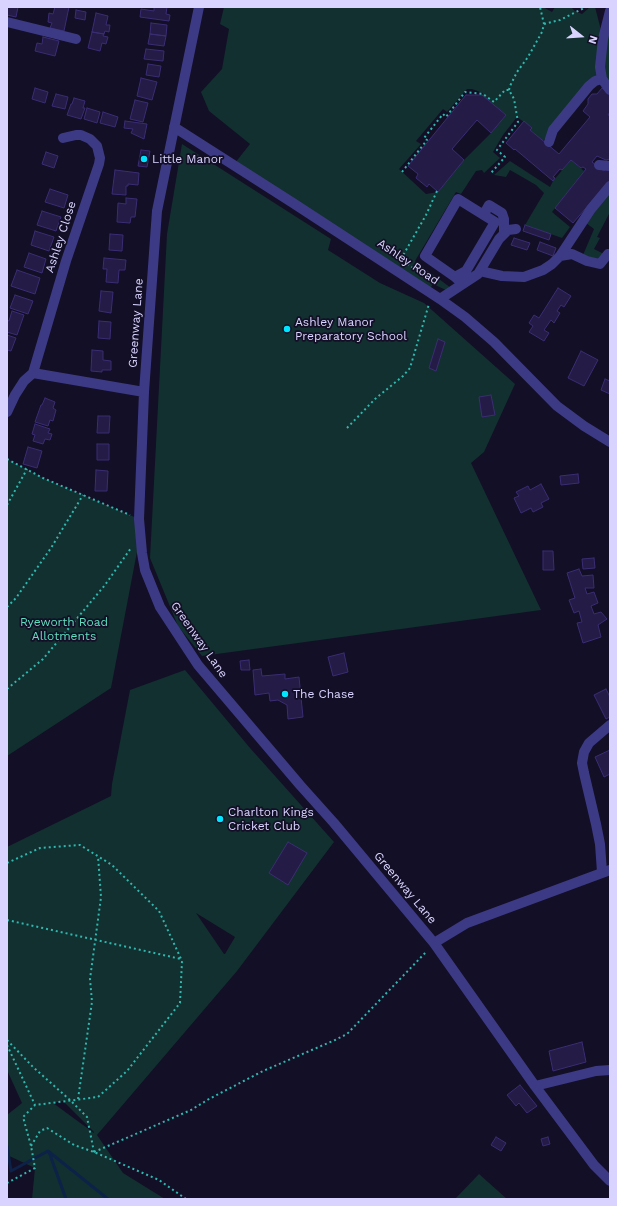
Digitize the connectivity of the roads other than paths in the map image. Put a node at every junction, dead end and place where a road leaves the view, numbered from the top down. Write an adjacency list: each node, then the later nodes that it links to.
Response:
1 (198, 7): 8 (street, Greenway Lane)
2 (609, 7): 3 (street)
3 (610, 11): 6 (street)
4 (7, 22): 5 (street)
5 (76, 39)
6 (602, 79): 7 (street); 10 (street)
7 (610, 90)
8 (174, 127): 22 (street, Ashley Road); 24 (street, Greenway Lane)
9 (63, 138): 23 (street, Ashley Close)
10 (549, 142)
11 (599, 166): 12 (street)
12 (610, 166)
13 (610, 186): 18 (street)
14 (484, 214): 16 (street); 20 (street); 20 (street)
15 (516, 229): 16 (street)
16 (504, 233): 19 (street)
17 (608, 254): 18 (street)
18 (560, 256): 19 (street)
19 (480, 271): 21 (street)
20 (456, 277): 21 (street)
21 (463, 284): 22 (street)
22 (439, 298): 26 (street, Ashley Road)
23 (33, 373): 24 (street); 25 (street, Ashley Close)
24 (144, 392): 29 (street, Greenway Lane)
25 (7, 412)
26 (610, 442)
27 (610, 725): 28 (street)
28 (606, 871): 29 (street)
29 (434, 944): 31 (street, Greenway Lane)
30 (610, 1070): 31 (street)
31 (535, 1086): 32 (street, Greenway Lane)
32 (610, 1181)

